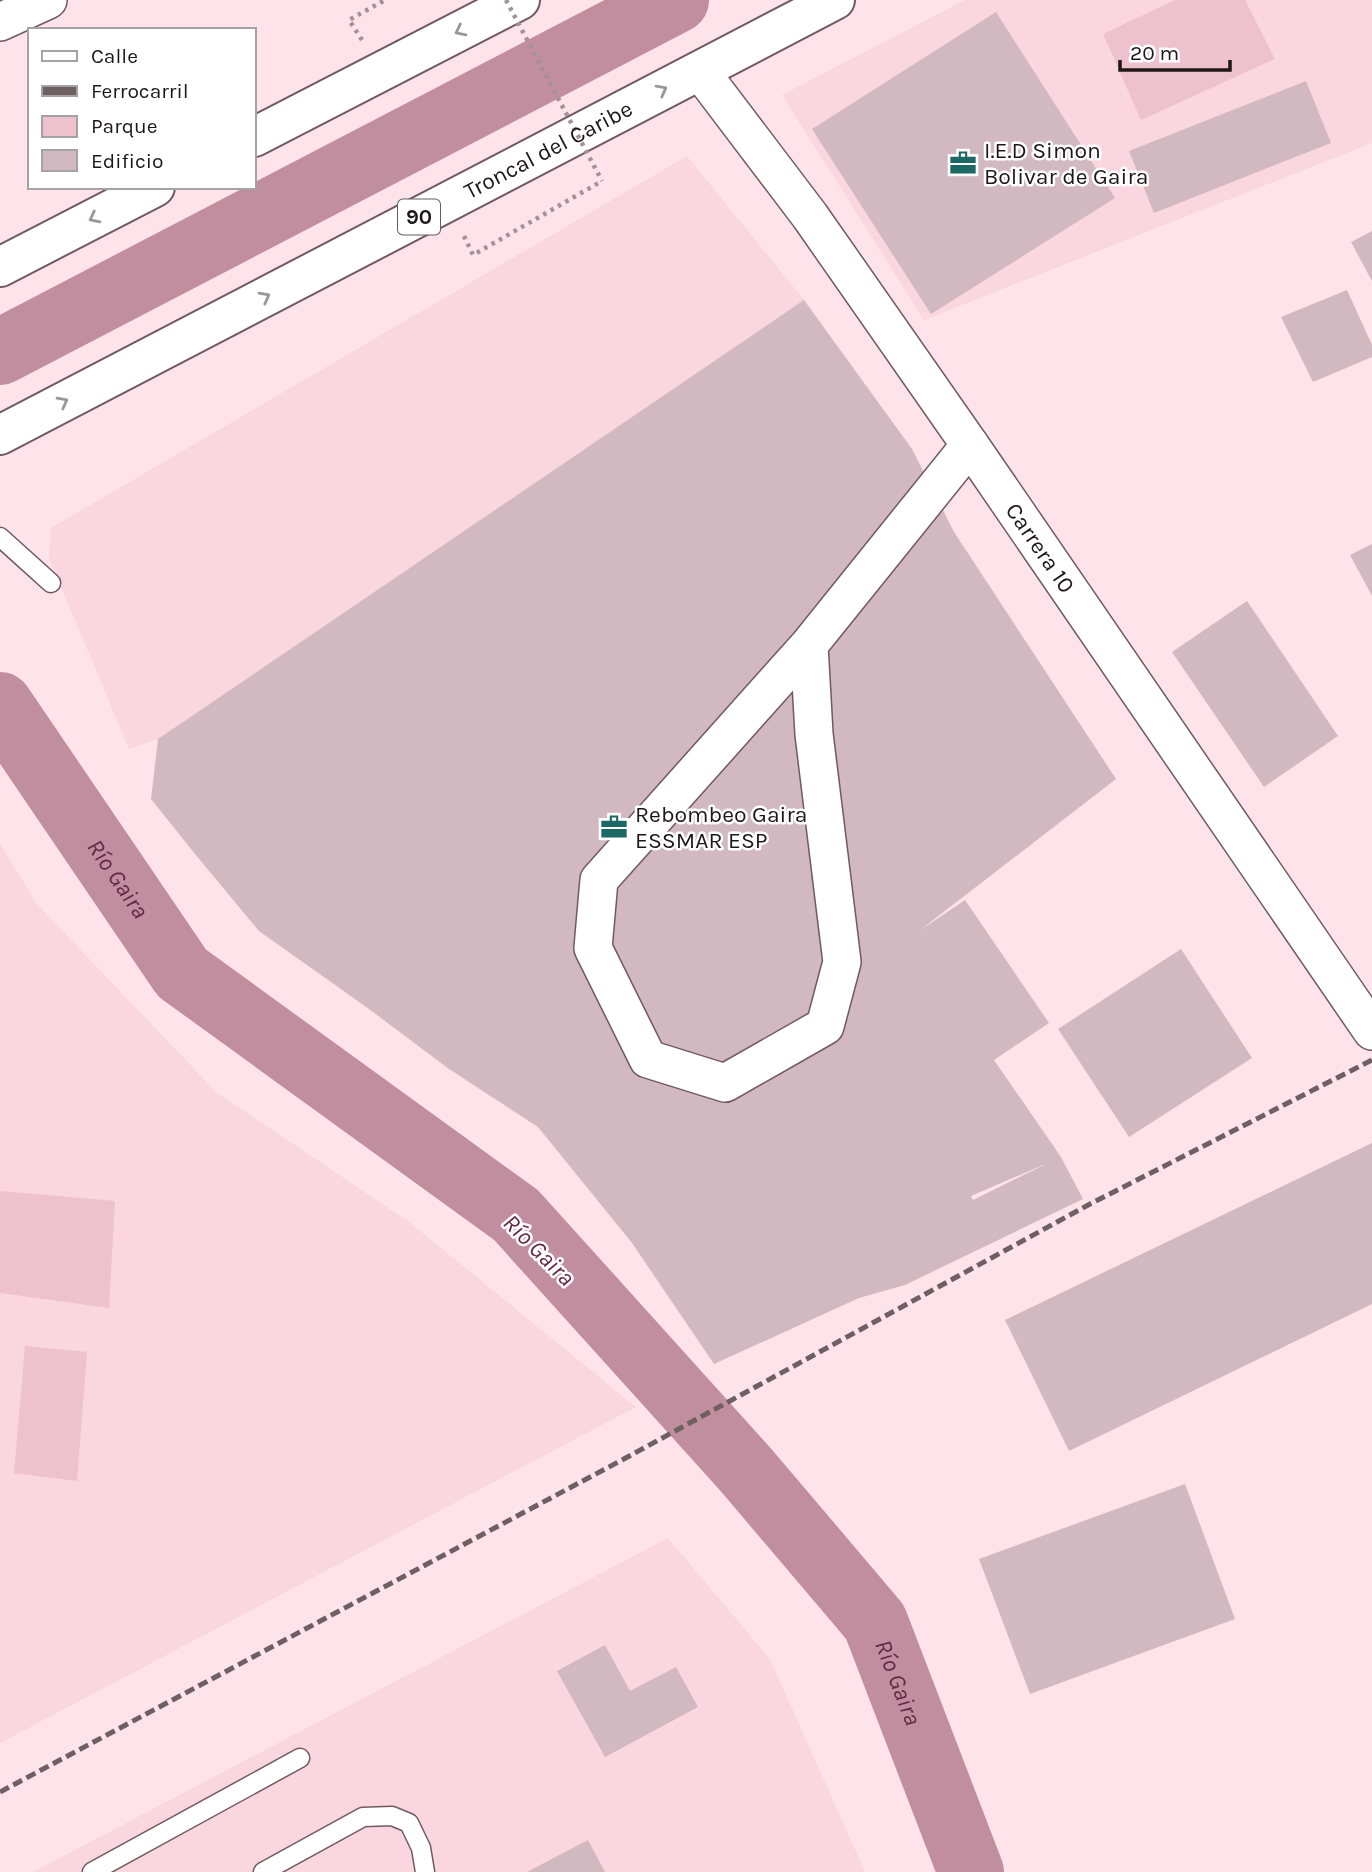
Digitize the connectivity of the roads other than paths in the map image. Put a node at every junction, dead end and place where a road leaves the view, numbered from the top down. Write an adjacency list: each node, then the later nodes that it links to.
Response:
1 (47, 0): 4 (street)
2 (520, 0): 6 (highway, one-way to 6)
3 (835, 0): 5 (highway, Troncal del Caribe / 90)
4 (0, 22)
5 (700, 71): 9 (highway, Troncal del Caribe / 90, one-way to 5); 10 (street, Carrera 10)
6 (256, 136)
7 (151, 189): 8 (highway, one-way to 8)
8 (0, 267)
9 (1, 434)
10 (970, 445): 13 (street); 14 (street, Carrera 10)
11 (0, 537): 12 (lane)
12 (51, 583)
13 (809, 645): 13 (street)
14 (1372, 1031)
15 (300, 1758): 16 (lane)
16 (92, 1872)
17 (263, 1872): 18 (lane)
18 (425, 1872)

